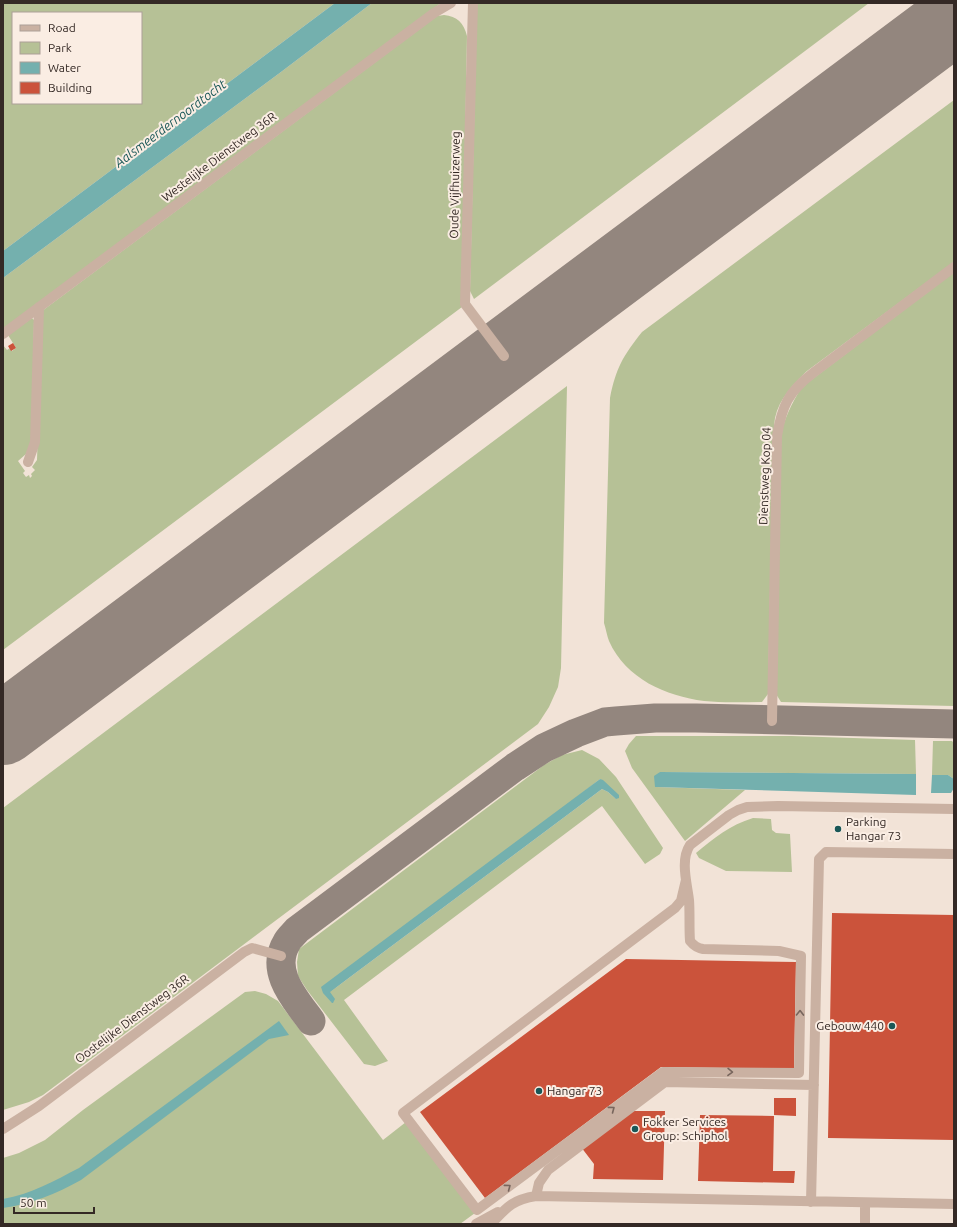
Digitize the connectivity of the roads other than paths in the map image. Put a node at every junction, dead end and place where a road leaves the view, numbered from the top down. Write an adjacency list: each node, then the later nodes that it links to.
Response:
1 (451, 3): 4 (lane, Westelijke Dienstweg 36R)
2 (473, 3): 6 (lane, Oude Vijfhuizerweg)
3 (954, 267): 8 (lane, Dienstweg Kop 04)
4 (39, 307): 5 (lane, Westelijke Dienstweg 36R); 7 (lane)
5 (3, 334)
6 (504, 356)
7 (28, 462)
8 (772, 721)
9 (954, 809): 11 (lane)
10 (954, 854): 13 (lane)
11 (686, 880): 11 (lane, one-way to 11)
12 (281, 956): 14 (lane, Oostelijke Dienstweg 36R)
13 (814, 1085): 15 (lane); 16 (lane)
14 (3, 1129)
15 (536, 1196): 16 (lane); 19 (lane)
16 (811, 1202): 17 (lane)
17 (865, 1203): 18 (lane); 22 (lane)
18 (954, 1204)
19 (508, 1206): 20 (lane); 21 (lane)
20 (476, 1224)
21 (491, 1224)
22 (865, 1224)

